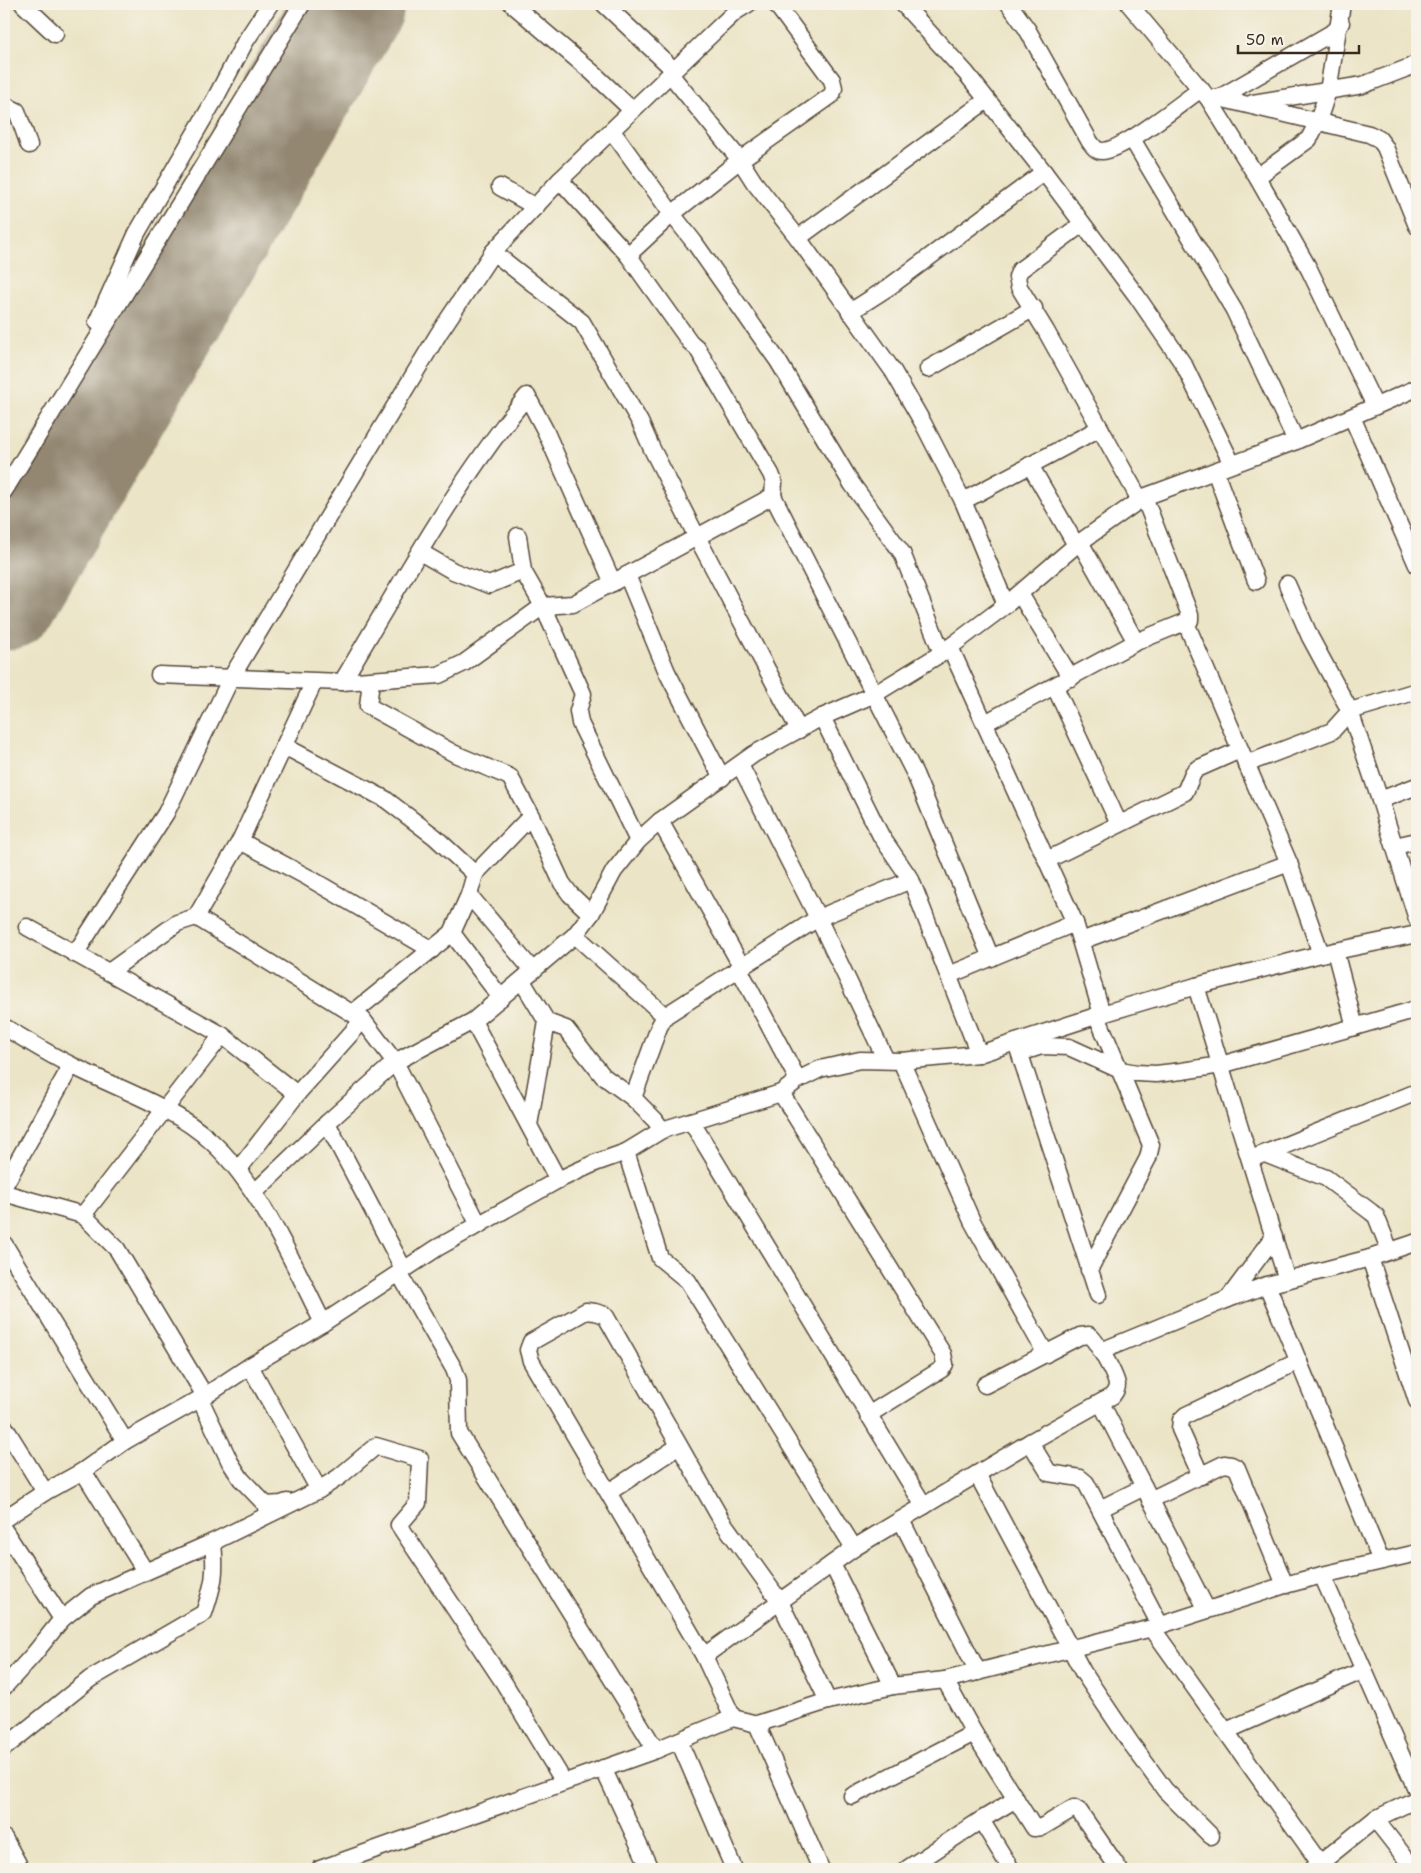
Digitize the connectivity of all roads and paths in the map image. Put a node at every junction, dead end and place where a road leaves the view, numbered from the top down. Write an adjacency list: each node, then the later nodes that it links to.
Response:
1 (23, 4): 13 (street)
2 (270, 4): 41 (street)
3 (302, 4): 41 (street)
4 (512, 4): 21 (street)
5 (604, 4): 15 (street)
6 (776, 4): 26 (street)
7 (903, 4): 18 (street)
8 (1008, 4): 24 (street)
9 (1129, 4): 17 (street)
10 (1342, 4): 12 (street)
11 (736, 7): 15 (street)
12 (1341, 23): 16 (street); 17 (street)
13 (55, 34)
14 (1417, 63): 16 (street)
15 (672, 72): 21 (street); 26 (street)
16 (1328, 91): 20 (street); 22 (street)
17 (1209, 95): 20 (street); 24 (street); 28 (street)
18 (987, 100): 27 (street); 35 (street)
19 (4, 105): 25 (street)
20 (1246, 105): 22 (street)
21 (632, 110): 23 (street)
22 (1318, 121): 28 (street); 34 (street)
23 (612, 132): 29 (street); 32 (street)
24 (1132, 138): 46 (street)
25 (29, 145)
26 (740, 160): 32 (street); 35 (street)
27 (1044, 172): 33 (street); 39 (street)
28 (1257, 177): 43 (street)
29 (560, 180): 31 (street); 37 (street)
30 (500, 187): 31 (street)
31 (536, 207): 36 (street)
32 (672, 214): 37 (street); 68 (street)
33 (1082, 224): 38 (street); 47 (street)
34 (1417, 226)
35 (798, 238): 39 (street)
36 (493, 252): 55 (street); 70 (street)
37 (628, 255): 51 (street)
38 (1034, 308): 40 (street); 45 (street)
39 (850, 312): 53 (street)
40 (928, 369)
41 (70, 384): 50 (street)
42 (1417, 388): 43 (street)
43 (1375, 406): 44 (street)
44 (1352, 417): 46 (street); 58 (street)
45 (1100, 428): 48 (street); 52 (street)
46 (1296, 441): 47 (street)
47 (1232, 464): 49 (street)
48 (1030, 465): 53 (street); 56 (street)
49 (1215, 471): 52 (street); 61 (street)
50 (4, 491)
51 (773, 496): 55 (street); 77 (street)
52 (1142, 499): 56 (street); 66 (street)
53 (963, 501): 65 (street)
54 (518, 536): 59 (street)
55 (697, 538): 60 (street); 81 (street)
56 (1078, 544): 63 (street); 67 (street)
57 (420, 552): 59 (street); 60 (street); 74 (street)
58 (1417, 565)
59 (523, 571): 64 (street)
60 (620, 579): 64 (street); 85 (street)
61 (1256, 581)
62 (1287, 584): 78 (street)
63 (1020, 594): 65 (street); 71 (street)
64 (543, 606): 72 (street); 93 (street)
65 (1006, 606): 68 (street)
66 (1186, 623): 67 (street); 83 (street)
67 (1136, 642): 71 (street)
68 (946, 650): 77 (street); 80 (street)
69 (159, 675): 70 (street)
70 (231, 678): 73 (street); 112 (street)
71 (1071, 678): 75 (street)
72 (371, 681): 74 (street); 88 (street)
73 (314, 682): 74 (street); 82 (street)
74 (342, 682)
75 (1055, 687): 80 (street); 90 (street)
76 (1417, 691): 78 (street)
77 (875, 694): 79 (street); 113 (street)
78 (1350, 711): 83 (street); 87 (street)
79 (822, 717): 81 (street); 98 (street)
80 (985, 723): 95 (street)
81 (799, 730): 84 (street)
82 (284, 746): 92 (street); 97 (street)
83 (1243, 757): 90 (street); 96 (street)
84 (740, 765): 85 (street); 102 (street)
85 (722, 778): 89 (street)
86 (1417, 786): 87 (street)
87 (1380, 800): 94 (street)
88 (531, 816): 97 (street); 100 (street)
89 (660, 821): 93 (street); 114 (street)
90 (1119, 824): 95 (street)
91 (1417, 840): 94 (street)
92 (240, 841): 101 (street); 110 (street)
93 (638, 841): 100 (street)
94 (1395, 846): 103 (street)
95 (1047, 860): 104 (street)
96 (1289, 863): 109 (street); 111 (street)
97 (475, 874): 99 (street)
98 (911, 880): 102 (street); 116 (street)
99 (468, 895): 106 (street); 117 (street)
100 (592, 914): 108 (street)
101 (196, 917): 115 (street); 123 (street)
102 (818, 918): 114 (street); 131 (street)
103 (1417, 920)
104 (1076, 923): 109 (street); 113 (street)
105 (27, 927): 112 (street)
106 (452, 932): 110 (street); 119 (street)
107 (1417, 934): 111 (street)
108 (575, 936): 117 (street); 122 (street)
109 (1081, 941): 121 (street)
110 (432, 950): 123 (street)
111 (1328, 953): 118 (street); 127 (street)
112 (76, 954): 115 (street)
113 (991, 958): 116 (street)
114 (740, 968): 122 (street); 136 (street)
115 (109, 972): 128 (street)
116 (950, 975): 130 (street)
117 (528, 976): 119 (street); 125 (street)
118 (1196, 986): 121 (street); 133 (street)
119 (501, 998): 124 (street)
120 (1417, 1009): 127 (street)
121 (1100, 1015): 129 (street); 135 (street)
122 (665, 1016): 140 (street)
123 (358, 1017): 132 (street); 139 (street)
124 (473, 1021): 132 (street); 144 (street)
125 (547, 1022): 140 (street); 144 (street)
126 (4, 1027): 134 (street)
127 (1355, 1027): 133 (street)
128 (222, 1035): 139 (street); 141 (street)
129 (1018, 1047): 130 (street); 135 (street); 160 (street)
130 (979, 1054): 131 (street)
131 (894, 1060): 136 (street); 168 (street)
132 (395, 1062): 143 (street); 154 (street)
133 (1221, 1065): 135 (street); 147 (street)
134 (71, 1066): 141 (street); 150 (street)
135 (1120, 1070): 160 (street)
136 (798, 1080): 138 (street)
137 (1417, 1092): 147 (street)
138 (781, 1093): 142 (street); 175 (street)
139 (297, 1094): 148 (street)
140 (633, 1098): 145 (street)
141 (165, 1109): 148 (street); 153 (street)
142 (691, 1121): 145 (street); 175 (street)
143 (327, 1123): 152 (street); 161 (street)
144 (528, 1125): 149 (street)
145 (662, 1130): 146 (street)
146 (626, 1152): 149 (street); 193 (street)
147 (1258, 1157): 155 (street); 158 (street)
148 (238, 1170): 152 (street)
149 (558, 1180): 154 (street)
150 (4, 1186)
151 (4, 1193): 153 (street)
152 (254, 1193): 166 (street)
153 (83, 1216): 172 (street)
154 (478, 1225): 161 (street)
155 (1274, 1237): 162 (street); 165 (street)
156 (1417, 1242): 158 (street)
157 (4, 1244): 177 (street)
158 (1390, 1251): 159 (street)
159 (1370, 1258): 162 (street); 173 (street)
160 (1089, 1270): 164 (street)
161 (402, 1272): 166 (street); 218 (street)
162 (1287, 1280): 163 (street)
163 (1267, 1285): 165 (street); 169 (street)
164 (1098, 1295)
165 (1228, 1299): 167 (street)
166 (323, 1322): 170 (street)
167 (1101, 1351): 168 (street); 174 (street)
168 (1046, 1354): 171 (street)
169 (1298, 1361): 182 (street); 195 (street)
170 (250, 1366): 172 (street); 183 (street)
171 (985, 1385)
172 (202, 1397): 177 (street); 183 (street)
173 (1417, 1401)
174 (1101, 1402): 178 (street); 186 (street)
175 (868, 1415): 187 (street)
176 (4, 1426): 184 (street)
177 (125, 1441): 180 (street)
178 (1030, 1442): 181 (street); 188 (street)
179 (679, 1446): 185 (street); 185 (street); 200 (street)
180 (83, 1471): 184 (street); 197 (street)
181 (977, 1474): 187 (street); 204 (street)
182 (1201, 1476): 186 (street); 199 (street)
183 (319, 1490): 192 (street); 220 (street)
184 (45, 1492): 189 (street)
185 (609, 1492): 205 (street)
186 (1147, 1493): 188 (street); 201 (street)
187 (924, 1506): 190 (street)
188 (1100, 1510): 203 (street)
189 (4, 1519)
190 (901, 1520): 193 (street); 207 (street)
191 (4, 1530): 202 (street)
192 (213, 1542): 197 (street); 217 (street)
193 (854, 1548): 196 (street)
194 (1417, 1553): 195 (street)
195 (1381, 1561): 198 (street)
196 (832, 1564): 200 (street); 209 (street)
197 (145, 1571): 202 (street)
198 (1322, 1575): 199 (street); 206 (street)
199 (1285, 1585): 201 (street)
200 (780, 1600): 205 (street); 211 (street)
201 (1206, 1610): 203 (street)
202 (62, 1619): 210 (street)
203 (1156, 1626): 204 (street); 214 (street)
204 (1072, 1648): 207 (street); 227 (street)
205 (704, 1656): 212 (street)
206 (1364, 1670): 214 (street); 221 (street)
207 (978, 1672): 208 (street)
208 (945, 1680): 209 (street); 215 (street)
209 (893, 1686): 211 (street)
210 (4, 1687)
211 (828, 1701): 213 (street)
212 (733, 1718): 213 (street); 216 (street)
213 (757, 1724): 236 (street)
214 (1226, 1731): 231 (street)
215 (974, 1733): 222 (street); 223 (street)
216 (679, 1741): 218 (street); 235 (street)
217 (4, 1748)
218 (656, 1750): 219 (street)
219 (603, 1768): 220 (street); 234 (street)
220 (564, 1782): 233 (street)
221 (1417, 1791)
222 (852, 1796)
223 (1016, 1799): 226 (street); 239 (street)
224 (1417, 1799): 225 (street)
225 (1375, 1819): 229 (street); 231 (street)
226 (981, 1820): 230 (street); 238 (street)
227 (1211, 1836)
228 (4, 1838): 232 (street)
229 (1413, 1862)
230 (926, 1864): 237 (street)
231 (1319, 1867)
232 (21, 1869)
233 (320, 1869)
234 (650, 1869)
235 (734, 1869)
236 (821, 1869)
237 (907, 1869)
238 (1011, 1869)
239 (1119, 1869)

